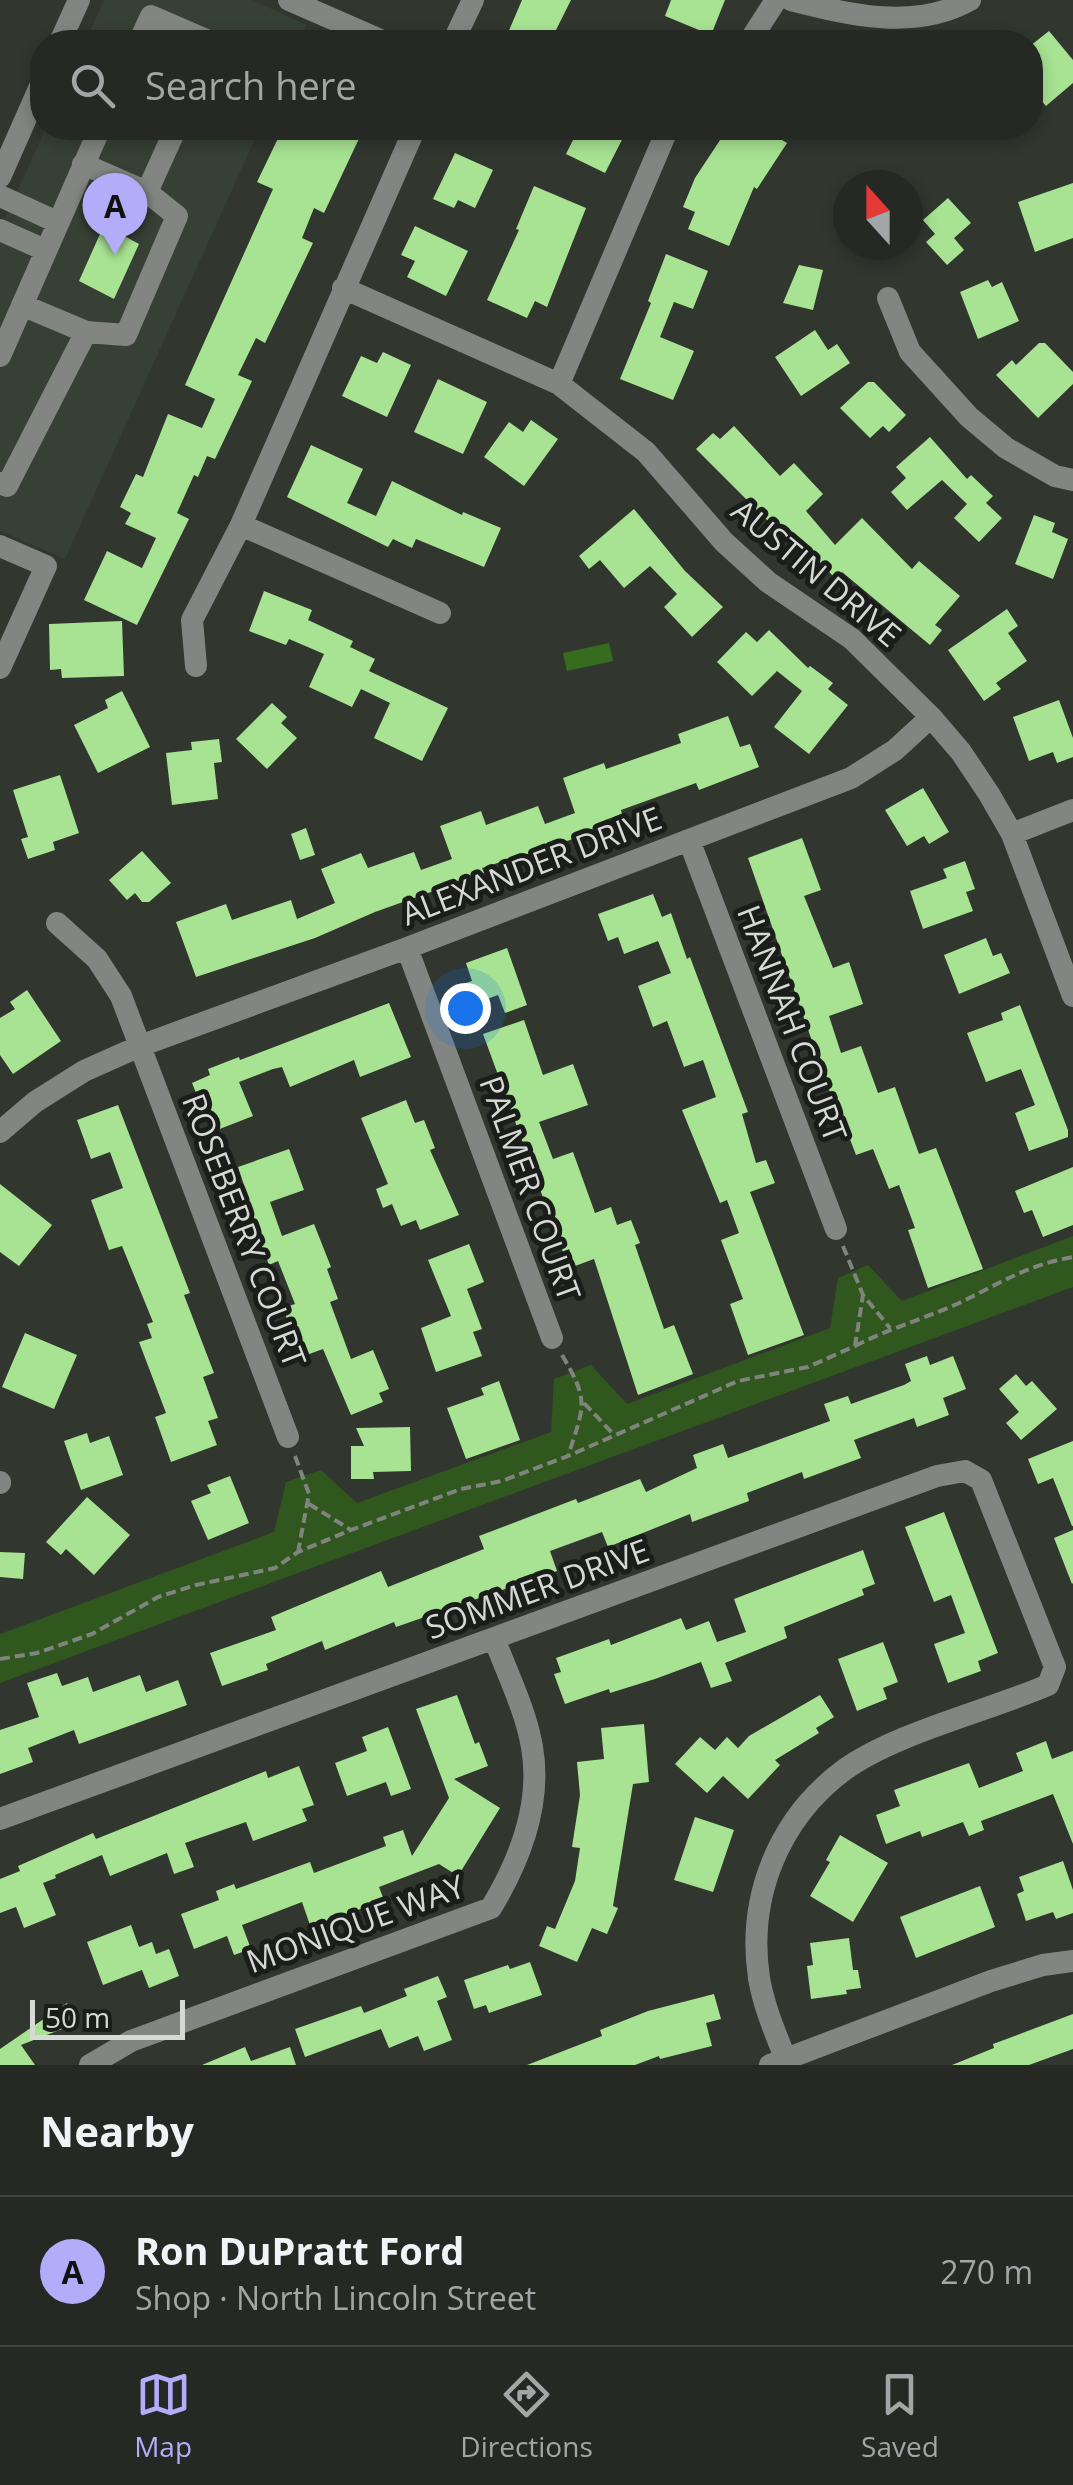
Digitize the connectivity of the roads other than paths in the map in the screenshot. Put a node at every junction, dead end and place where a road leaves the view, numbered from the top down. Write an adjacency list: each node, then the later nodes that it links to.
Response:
1 (79, 0): 7 (street)
2 (473, 0): 11 (street)
3 (776, 0): 12 (street)
4 (791, 0): 5 (street)
5 (970, 0)
6 (294, 1): 10 (street)
7 (65, 30)
8 (145, 30): 9 (street)
9 (183, 30)
10 (358, 30)
11 (459, 30)
12 (757, 30)
13 (30, 109): 19 (street)
14 (94, 140): 18 (street)
15 (171, 140): 20 (street)
16 (410, 140): 25 (street)
17 (663, 140): 30 (street)
18 (83, 164): 20 (street); 22 (street)
19 (0, 177)
20 (147, 192): 28 (street)
21 (0, 196): 22 (street)
22 (57, 222): 24 (street)
23 (0, 230): 24 (street)
24 (45, 250): 27 (street)
25 (344, 288): 30 (street, AUSTIN DRIVE); 33 (street)
26 (888, 298): 31 (street)
27 (22, 305): 28 (street); 29 (street)
28 (86, 332): 32 (street)
29 (0, 356)
30 (559, 384): 38 (street, AUSTIN DRIVE)
31 (1073, 480)
32 (0, 482)
33 (242, 525): 35 (street); 36 (street)
34 (0, 546): 37 (street)
35 (440, 613)
36 (196, 666)
37 (0, 668)
38 (930, 717): 40 (street, AUSTIN DRIVE); 41 (street, ALEXANDER DRIVE)
39 (1073, 810): 40 (street)
40 (1012, 834): 44 (street, AUSTIN DRIVE)
41 (689, 840): 43 (street, ALEXANDER DRIVE); 47 (street, HANNAH COURT)
42 (57, 923): 45 (street, ROSEBERRY COURT)
43 (406, 948): 45 (street, ALEXANDER DRIVE); 48 (street, PALMER COURT)
44 (1073, 996)
45 (140, 1046): 46 (street, ALEXANDER DRIVE); 49 (street, ROSEBERRY COURT)
46 (0, 1132)
47 (836, 1228)
48 (552, 1338)
49 (288, 1438)
50 (494, 1638): 51 (street, SOMMER DRIVE); 53 (street, SOMMER DRIVE); 54 (street, MONIQUE WAY)
51 (0, 1820)
52 (1073, 1961): 53 (street)
53 (781, 2063)
54 (90, 2065)

